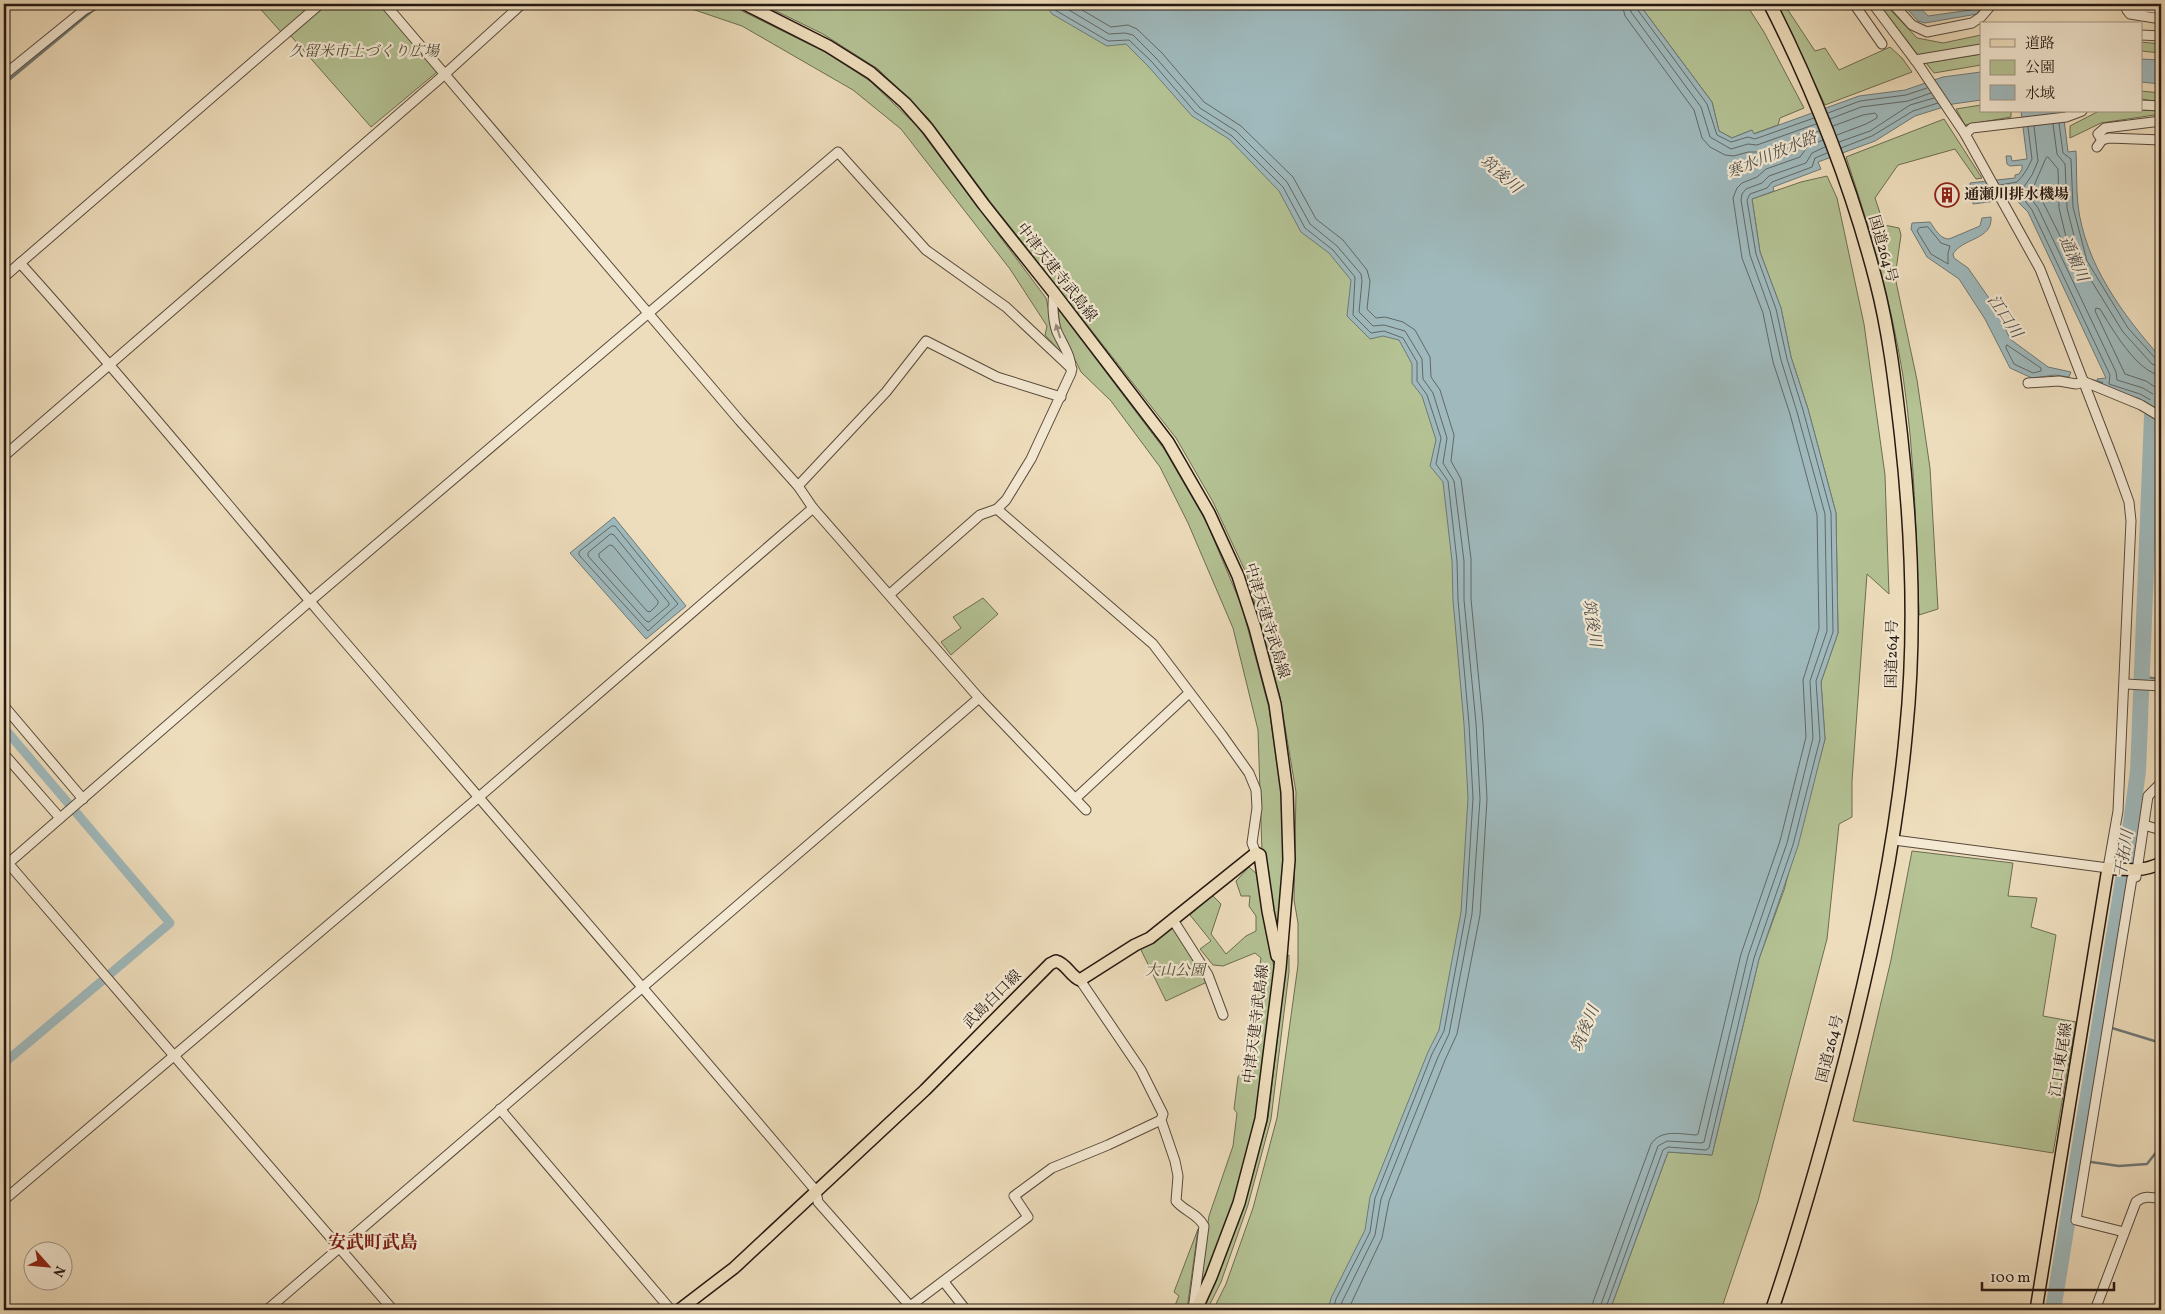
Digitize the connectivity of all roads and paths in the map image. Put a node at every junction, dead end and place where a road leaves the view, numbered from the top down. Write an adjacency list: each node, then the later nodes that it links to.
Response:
1 (96, 4): 20 (street)
2 (320, 4): 27 (street)
3 (385, 4): 19 (street)
4 (522, 4): 19 (street)
5 (745, 4): 29 (main road, 中津天建寺武島線)
6 (1770, 4): 57 (highway, 国道264号)
7 (1854, 4): 16 (street)
8 (1873, 4): 18 (street)
9 (1893, 4): 10 (street)
10 (1992, 4)
11 (2126, 7): 12 (street); 13 (street)
12 (2161, 9)
13 (2161, 19)
14 (2142, 35): 15 (street)
15 (2161, 36)
16 (1882, 44)
17 (1980, 49): 18 (street)
18 (1917, 62): 25 (street)
19 (445, 74): 30 (street); 31 (street)
20 (4, 75)
21 (2142, 105): 22 (street)
22 (2161, 106)
23 (2079, 112): 25 (street)
24 (2161, 121): 26 (street)
25 (1963, 131): 33 (street)
26 (2161, 140)
27 (20, 263): 28 (street); 31 (street)
28 (4, 277)
29 (1054, 292): 32 (street, one-way to 29); 64 (main road, 中津天建寺武島線)
30 (648, 313): 32 (street); 38 (street); 42 (street)
31 (110, 363): 37 (street); 42 (street)
32 (1072, 368): 35 (street)
33 (2083, 378): 34 (street); 36 (street); 43 (street)
34 (2028, 383)
35 (1061, 397): 38 (street); 40 (street)
36 (2161, 417)
37 (4, 456)
38 (798, 486): 39 (street)
39 (814, 508): 41 (street); 50 (street)
40 (997, 509): 41 (street); 45 (street)
41 (890, 594): 46 (street)
42 (310, 601): 50 (street); 52 (street)
43 (2130, 685): 44 (street); 61 (street)
44 (2161, 686)
45 (1188, 693): 51 (street); 58 (street)
46 (979, 698): 51 (street); 66 (street)
47 (4, 706): 52 (street)
48 (4, 754): 54 (street)
49 (2161, 783): 55 (street)
50 (479, 798): 66 (street); 68 (street)
51 (1076, 798): 53 (street)
52 (83, 799): 54 (street)
53 (1086, 810)
54 (60, 818): 60 (street)
55 (2144, 825): 56 (street); 62 (street)
56 (2161, 830)
57 (1894, 840): 61 (street); 84 (highway, 国道264号)
58 (1256, 853): 63 (main road); 64 (main road)
59 (2161, 863): 62 (main road)
60 (6, 865): 68 (street)
61 (2112, 868): 62 (main road); 85 (main road, 江口東尾線)
62 (2135, 871): 74 (street)
63 (1173, 920): 65 (main road); 67 (street)
64 (1280, 968): 83 (main road, 中津天建寺武島線)
65 (1080, 980): 70 (street); 71 (main road, 武島白口線)
66 (643, 988): 69 (street); 71 (street)
67 (1223, 1015)
68 (173, 1055): 73 (street); 75 (street)
69 (500, 1109): 75 (street); 80 (street)
70 (1161, 1120): 76 (street); 83 (street)
71 (816, 1191): 77 (street); 81 (main road, 武島白口線)
72 (2161, 1199): 74 (street)
73 (4, 1200)
74 (2124, 1232): 86 (street)
75 (339, 1248): 78 (street); 79 (street)
76 (944, 1282): 77 (street); 82 (street)
77 (907, 1308)
78 (266, 1310)
79 (393, 1310)
80 (671, 1310)
81 (679, 1310)
82 (966, 1310)
83 (1194, 1310)
84 (1772, 1310)
85 (2036, 1310)
86 (2095, 1310)

